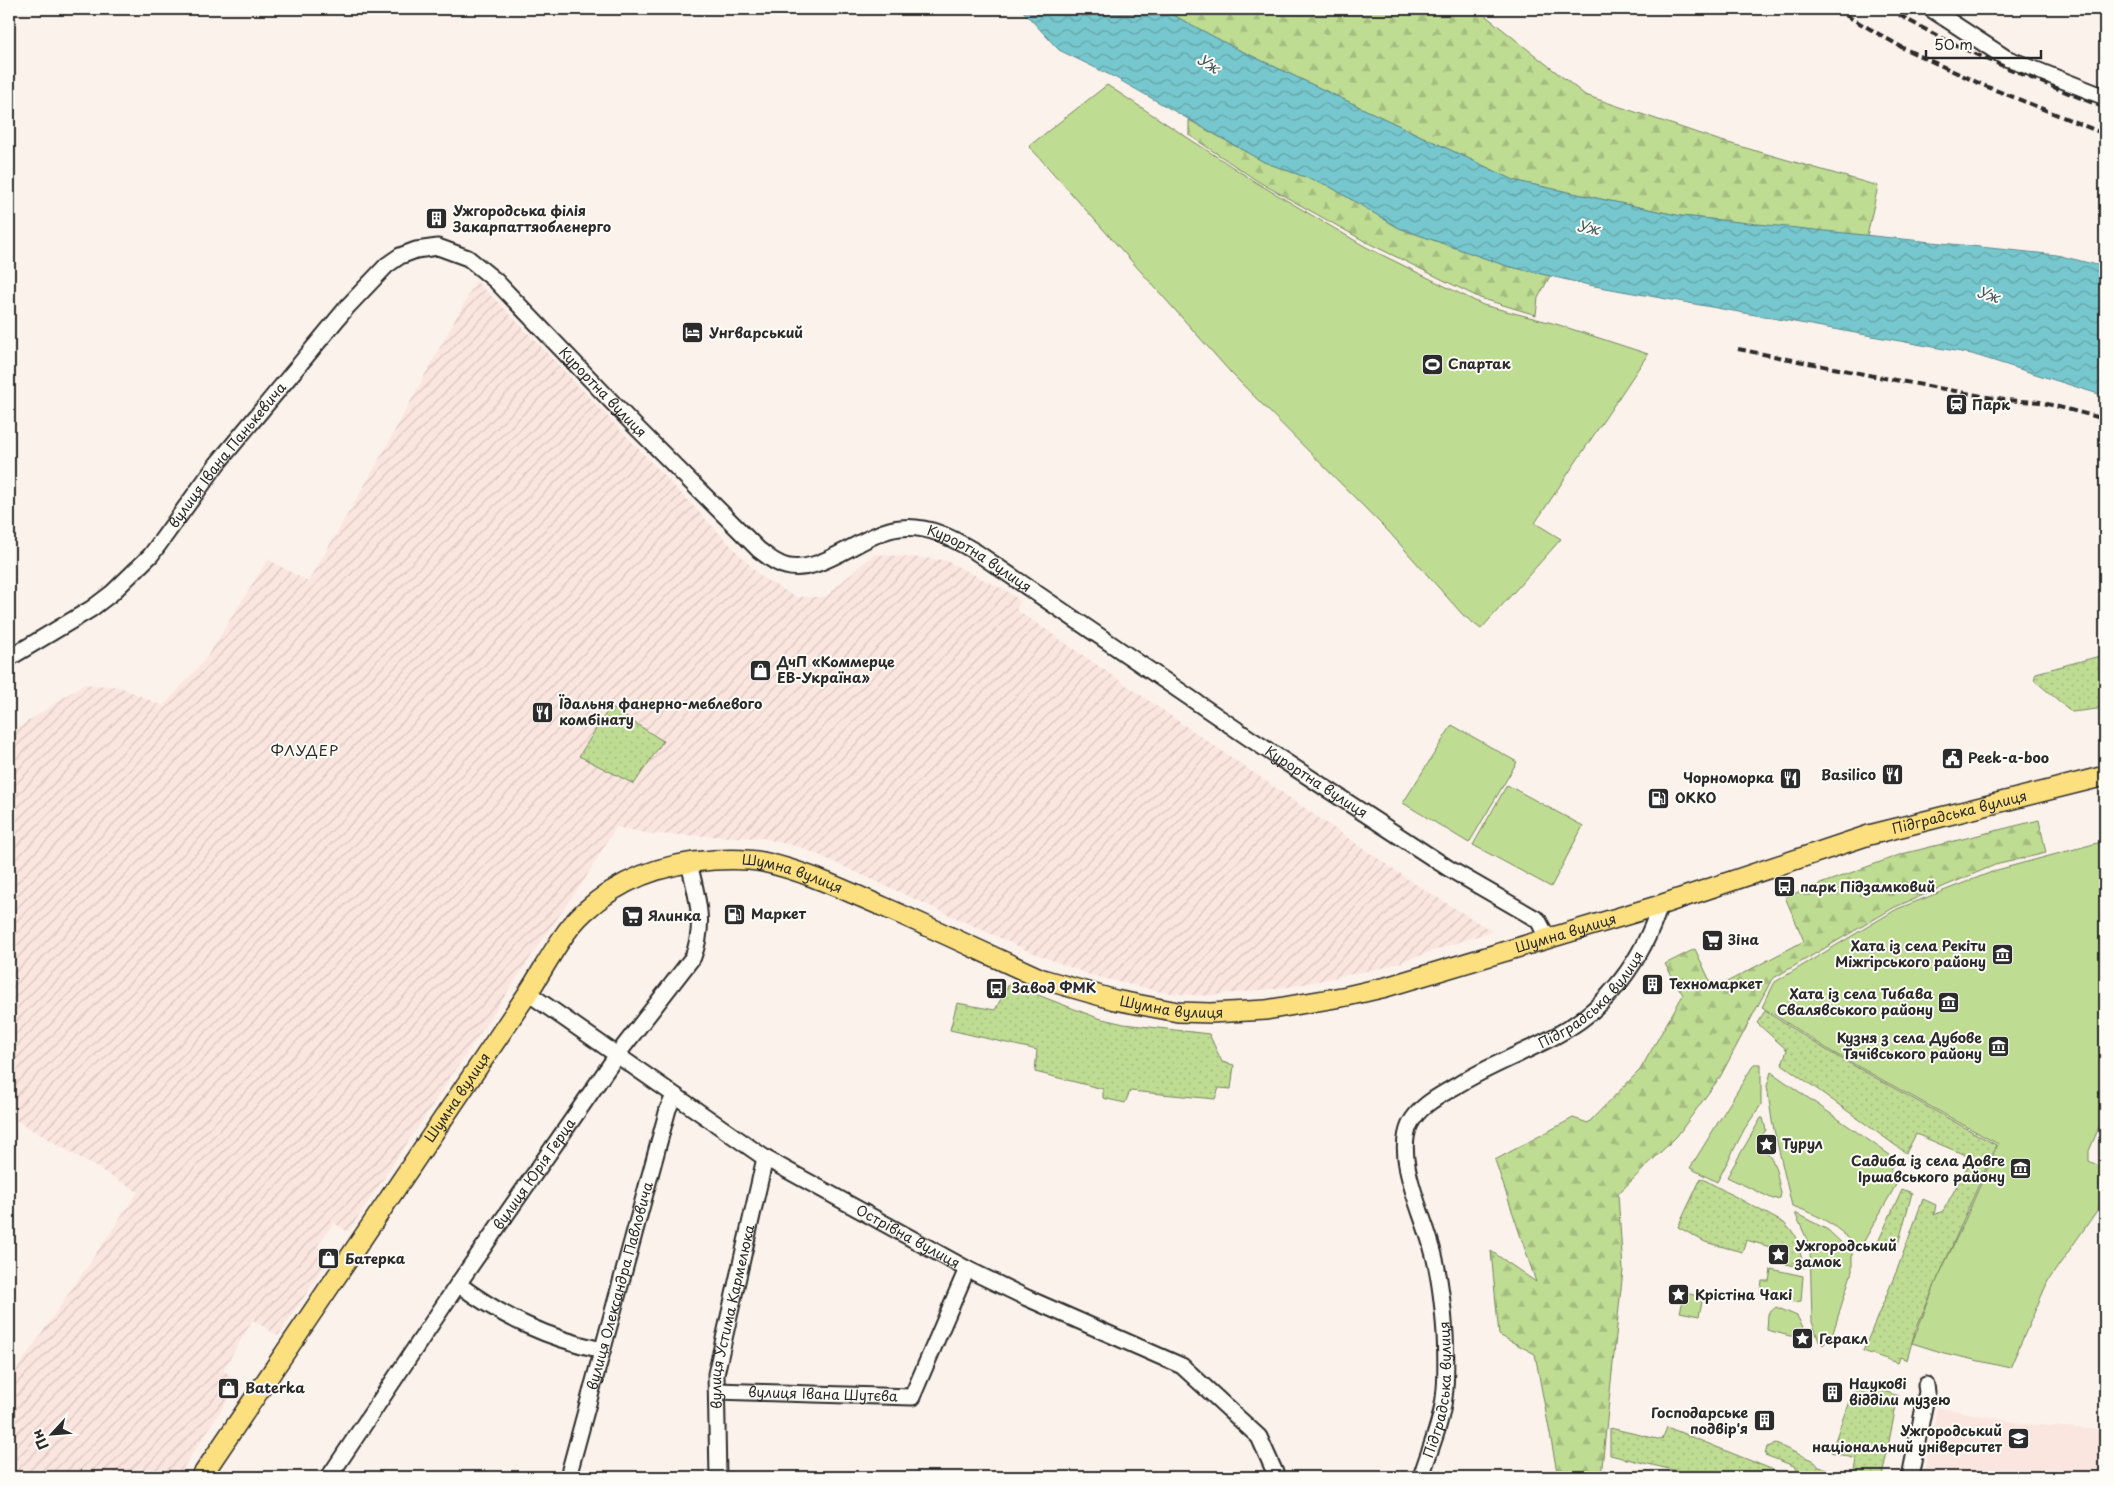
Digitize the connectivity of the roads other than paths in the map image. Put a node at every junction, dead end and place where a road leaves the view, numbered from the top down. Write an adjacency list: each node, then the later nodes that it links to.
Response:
1 (1931, 9): 2 (street)
2 (2105, 97)
3 (438, 247): 4 (street, вулиця Івана Панькевича); 8 (street, Курортна вулиця)
4 (9, 658)
5 (2105, 776): 7 (main road, Підградська вулиця)
6 (689, 862): 8 (main road, Шумна вулиця); 9 (main road, Шумна вулиця); 10 (street, вулиця Юрія Герца)
7 (1660, 905): 8 (main road, Шумна вулиця); 23 (street, Підградська вулиця)
8 (1548, 939)
9 (528, 993): 10 (street, Острівна вулиця); 18 (main road, Шумна вулиця)
10 (617, 1055): 11 (street, Острівна вулиця); 14 (street, вулиця Юрія Герца)
11 (674, 1096): 12 (street, Острівна вулиця); 15 (street, вулиця Олександра Павловича)
12 (765, 1158): 13 (street, Острівна вулиця); 17 (street, вулиця Устима Кармелюка)
13 (967, 1269): 17 (street, вулиця Івана Шутєва); 22 (street, Острівна вулиця)
14 (458, 1284): 15 (street); 19 (street, вулиця Юрія Герца)
15 (602, 1350): 20 (street, вулиця Олександра Павловича)
16 (1926, 1385): 24 (street)
17 (716, 1391): 21 (street, вулиця Устима Кармелюка)
18 (201, 1477)
19 (329, 1477)
20 (568, 1477)
21 (718, 1477)
22 (1278, 1477)
23 (1421, 1477)
24 (1910, 1477)

